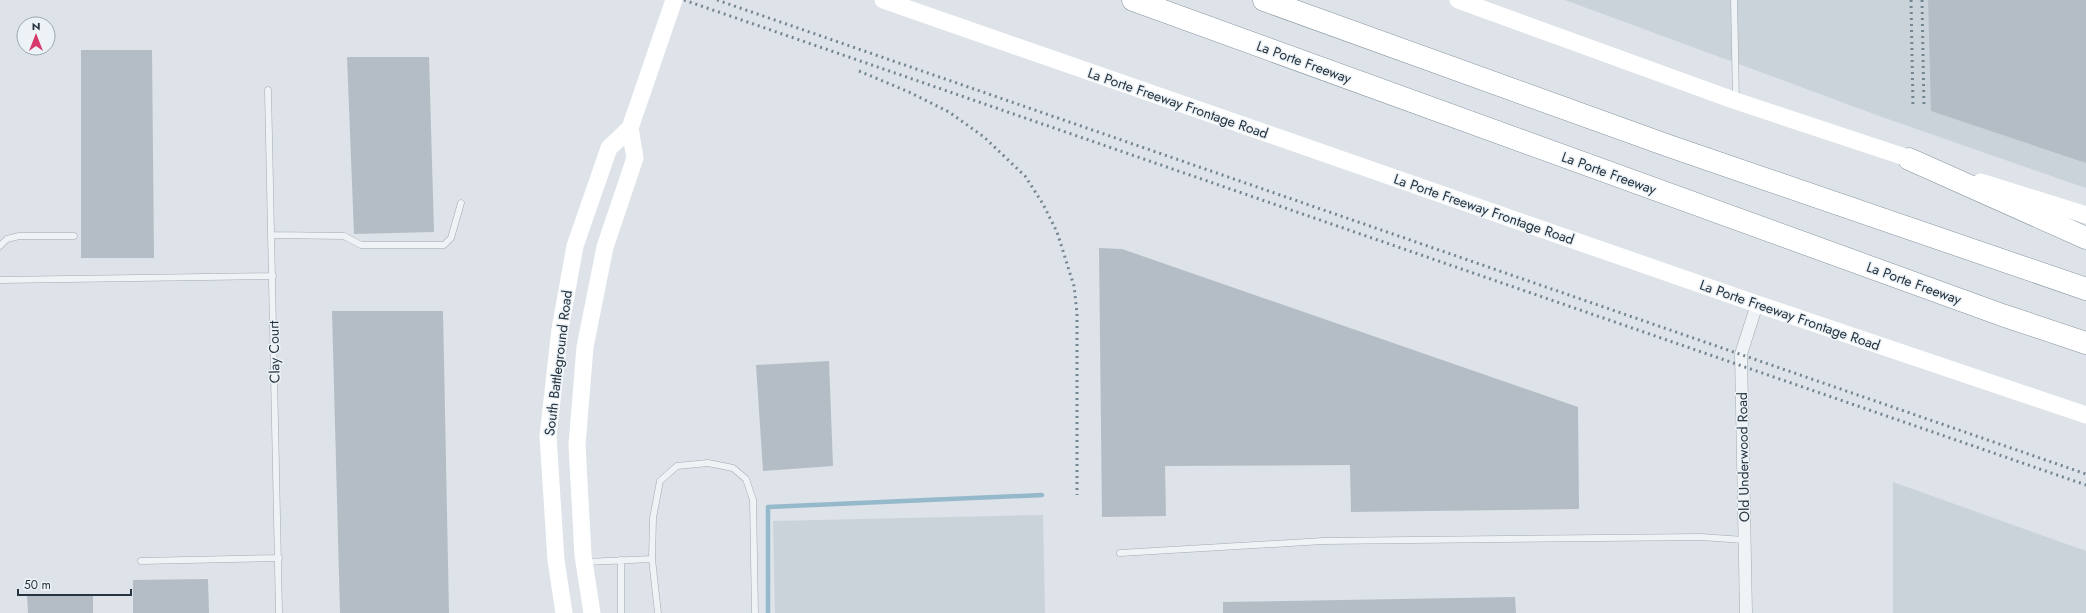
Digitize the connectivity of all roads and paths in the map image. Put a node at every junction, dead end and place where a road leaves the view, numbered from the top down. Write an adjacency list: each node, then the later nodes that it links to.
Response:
1 (674, 0): 9 (main road, South Battleground Road)
2 (883, 0): 20 (main road, La Porte Freeway Frontage Road)
3 (1133, 0): 21 (highway, La Porte Freeway)
4 (1264, 0): 19 (highway)
5 (1458, 0): 8 (main road)
6 (1734, 0): 8 (lane)
7 (268, 90): 13 (lane, Clay Court)
8 (1736, 101): 10 (main road)
9 (633, 121): 29 (main road, South Battleground Road); 31 (main road, South Battleground Road)
10 (1909, 159): 12 (main road); 15 (highway)
11 (461, 204): 13 (lane)
12 (2086, 215)
13 (272, 235): 17 (lane, Clay Court)
14 (74, 236): 16 (lane)
15 (2086, 238)
16 (0, 246)
17 (273, 276): 18 (lane); 25 (lane, Clay Court)
18 (0, 280)
19 (2086, 289)
20 (1757, 304): 22 (main road, La Porte Freeway Frontage Road); 23 (street, Old Underwood Road)
21 (2086, 343)
22 (2086, 415)
23 (1744, 540): 24 (lane); 36 (street, Old Underwood Road)
24 (1120, 553)
25 (279, 558): 28 (lane); 30 (lane, Clay Court)
26 (652, 559): 27 (lane); 34 (lane); 35 (lane)
27 (621, 560): 29 (lane); 33 (lane)
28 (141, 561)
29 (584, 562): 32 (main road, South Battleground Road)
30 (279, 613)
31 (564, 613)
32 (592, 613)
33 (621, 613)
34 (658, 613)
35 (755, 613)
36 (1746, 613)

